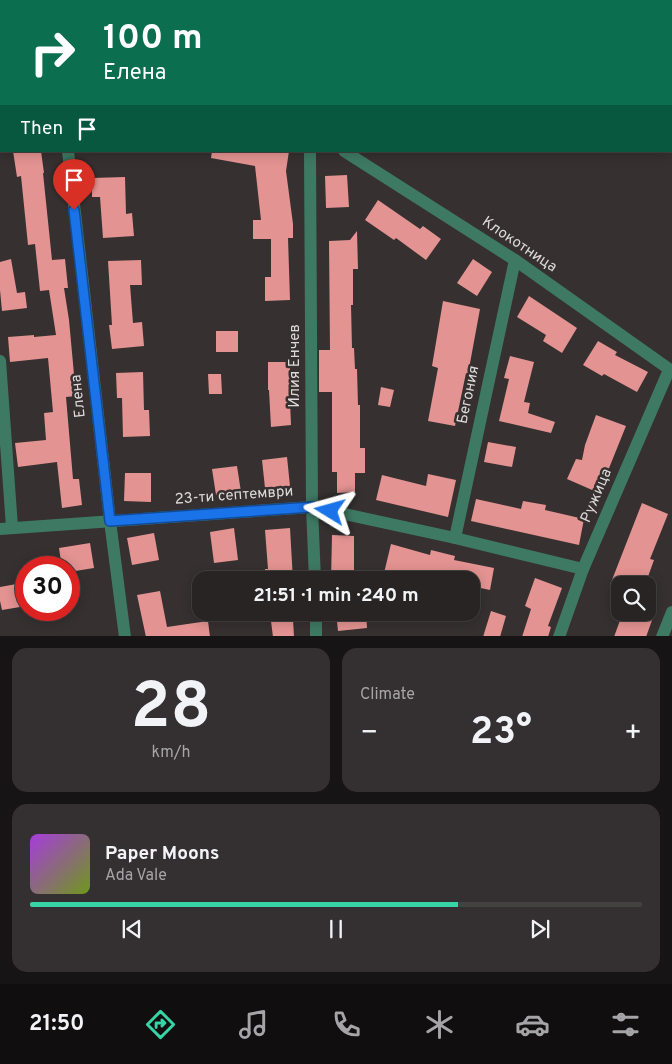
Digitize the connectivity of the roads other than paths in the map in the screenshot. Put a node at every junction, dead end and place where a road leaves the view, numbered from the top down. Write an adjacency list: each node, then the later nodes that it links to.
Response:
1 (68, 152): 8 (street, Елена)
2 (310, 152): 7 (street, Илия Енчев)
3 (346, 152): 4 (street, Клокотница)
4 (515, 260): 6 (street, Клокотница); 10 (street, Бегония)
5 (0, 361): 9 (street)
6 (671, 371): 11 (street, Ружица)
7 (312, 507): 8 (street, 23-ти септември); 10 (street, 23-ти септември); 12 (street, Илия Енчев)
8 (110, 521): 9 (street, 23-ти септември); 15 (street, Елена)
9 (6, 528)
10 (454, 538): 11 (street, 23-ти септември)
11 (583, 569): 17 (street, Ружица)
12 (314, 571)
13 (672, 612): 18 (street)
14 (316, 621): 16 (street)
15 (125, 636)
16 (316, 636)
17 (559, 636)
18 (662, 636)

